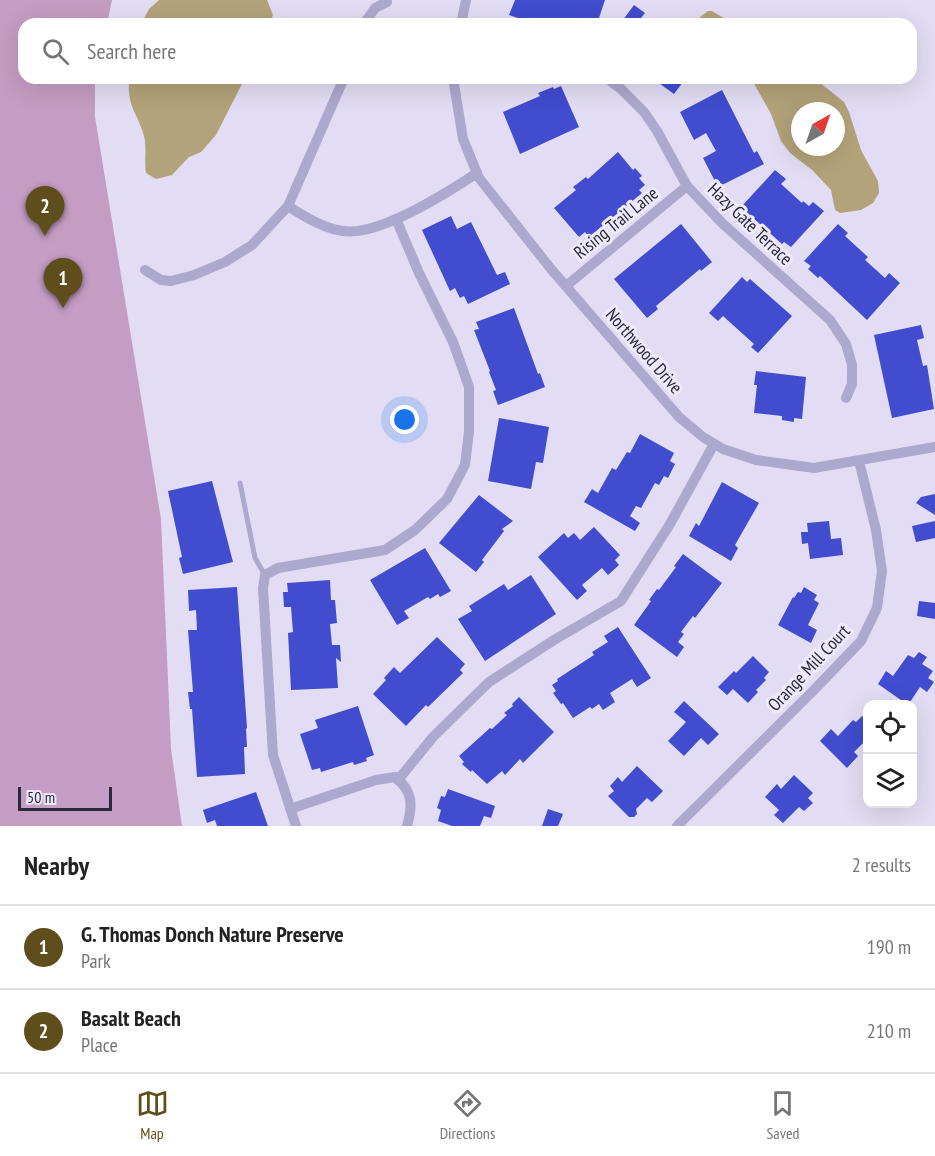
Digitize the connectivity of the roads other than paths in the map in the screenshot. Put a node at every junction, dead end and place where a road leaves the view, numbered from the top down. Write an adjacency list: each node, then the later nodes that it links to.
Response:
1 (466, 0): 4 (street)
2 (387, 2): 3 (street)
3 (368, 18)
4 (462, 18)
5 (341, 84): 10 (street)
6 (454, 84): 8 (street, Northwood Drive)
7 (614, 84): 9 (street, Hazy Gate Terrace)
8 (477, 173): 11 (street); 13 (street, Northwood Drive)
9 (687, 186): 13 (street, Rising Trail Lane); 14 (street, Hazy Gate Terrace)
10 (288, 206): 11 (street); 12 (street)
11 (396, 219): 19 (street)
12 (145, 270)
13 (566, 286): 15 (street, Northwood Drive)
14 (846, 398)
15 (714, 444): 17 (street, Northwood Drive); 20 (street)
16 (935, 447): 17 (street, Northwood Drive)
17 (859, 461): 24 (street, Orange Mill Court)
18 (240, 483): 19 (lane)
19 (265, 575): 21 (street)
20 (398, 780): 21 (street); 23 (street)
21 (290, 809): 22 (street)
22 (296, 826)
23 (407, 826)
24 (677, 826)

